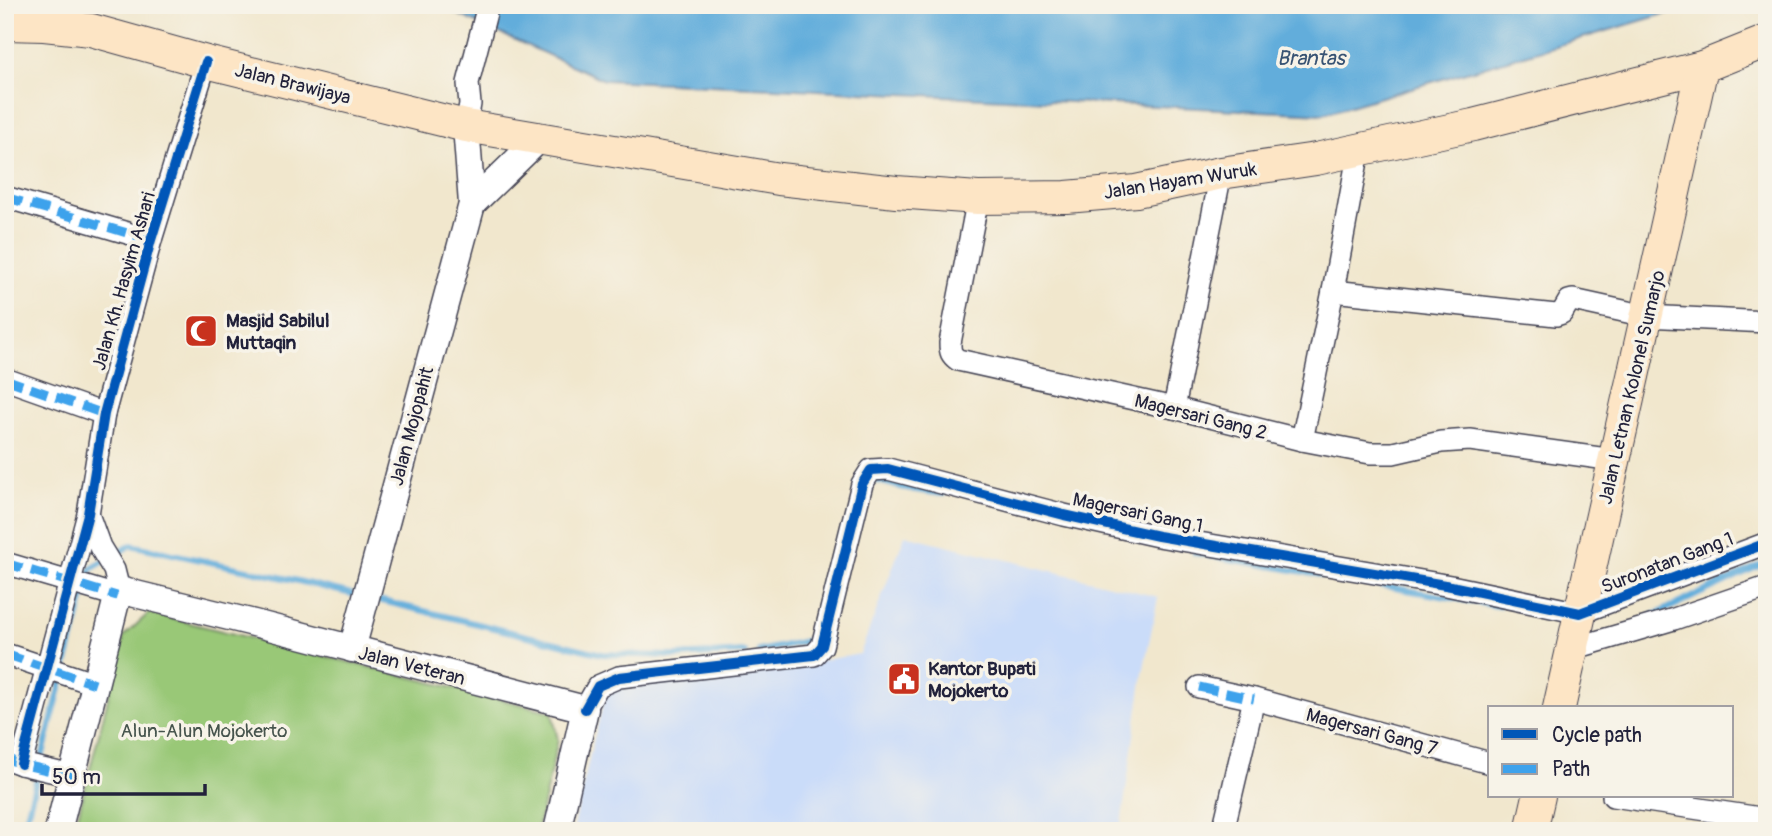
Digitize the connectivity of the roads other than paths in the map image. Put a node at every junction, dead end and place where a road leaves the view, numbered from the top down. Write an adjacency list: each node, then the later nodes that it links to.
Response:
1 (488, 5): 7 (street)
2 (503, 5): 7 (street)
3 (5, 24): 5 (main road, Jalan Brawijaya)
4 (1767, 41): 6 (main road, Jalan Hayam Wuruk)
5 (206, 62): 7 (main road, Jalan Brawijaya); 14 (street, Jalan Kh. Hasyim Ashari)
6 (1702, 66): 9 (main road, Jalan Hayam Wuruk); 16 (main road, Jalan Letnan Kolonel Sumarjo)
7 (471, 100): 8 (main road, Jalan Brawijaya); 12 (street, Jalan Mojopahit)
8 (539, 139): 12 (street); 13 (main road, Jalan Hayam Wuruk)
9 (1359, 150): 10 (main road, Jalan Hayam Wuruk); 15 (street)
10 (1221, 173): 13 (main road, Jalan Hayam Wuruk); 19 (street)
11 (5, 197): 14 (street)
12 (472, 204): 29 (street, Jalan Mojopahit)
13 (976, 208): 19 (street, Magersari Gang 2)
14 (151, 240): 20 (street, Jalan Kh. Hasyim Ashari)
15 (1333, 291): 16 (street); 21 (street)
16 (1646, 316): 17 (street); 22 (main road, Jalan Letnan Kolonel Sumarjo)
17 (1767, 322)
18 (5, 379): 20 (street)
19 (1174, 408): 21 (street, Magersari Gang 2)
20 (104, 414): 23 (street, Jalan Kh. Hasyim Ashari)
21 (1302, 440): 22 (street, Magersari Gang 2)
22 (1603, 459): 28 (main road, Jalan Letnan Kolonel Sumarjo)
23 (88, 513): 26 (street, Jalan Kh. Hasyim Ashari); 26 (street)
24 (1767, 543): 28 (street, Suronatan Gang 1)
25 (5, 564): 26 (street)
26 (100, 586): 29 (street, Jalan Veteran); 32 (street, Jalan Kh. Hasyim Ashari); 33 (street)
27 (1767, 587): 30 (street)
28 (1571, 612): 30 (main road, Jalan Letnan Kolonel Sumarjo); 37 (street, Magersari Gang 1)
29 (352, 649): 37 (street, Jalan Veteran)
30 (1572, 649): 36 (main road, Jalan Letnan Kolonel Sumarjo)
31 (5, 654): 32 (street)
32 (56, 672): 33 (street); 39 (street, Jalan Kh. Hasyim Ashari)
33 (95, 684): 40 (street)
34 (1199, 687): 35 (street, Magersari Gang 7)
35 (1254, 699): 38 (street, Magersari Gang 7); 46 (street)
36 (1559, 706)
37 (585, 709): 45 (street)
38 (1488, 762)
39 (25, 764): 40 (street)
40 (72, 775): 44 (street)
41 (1539, 798): 47 (main road)
42 (1626, 798): 43 (street)
43 (1767, 819)
44 (58, 831)
45 (557, 831)
46 (1223, 831)
47 (1531, 831)

